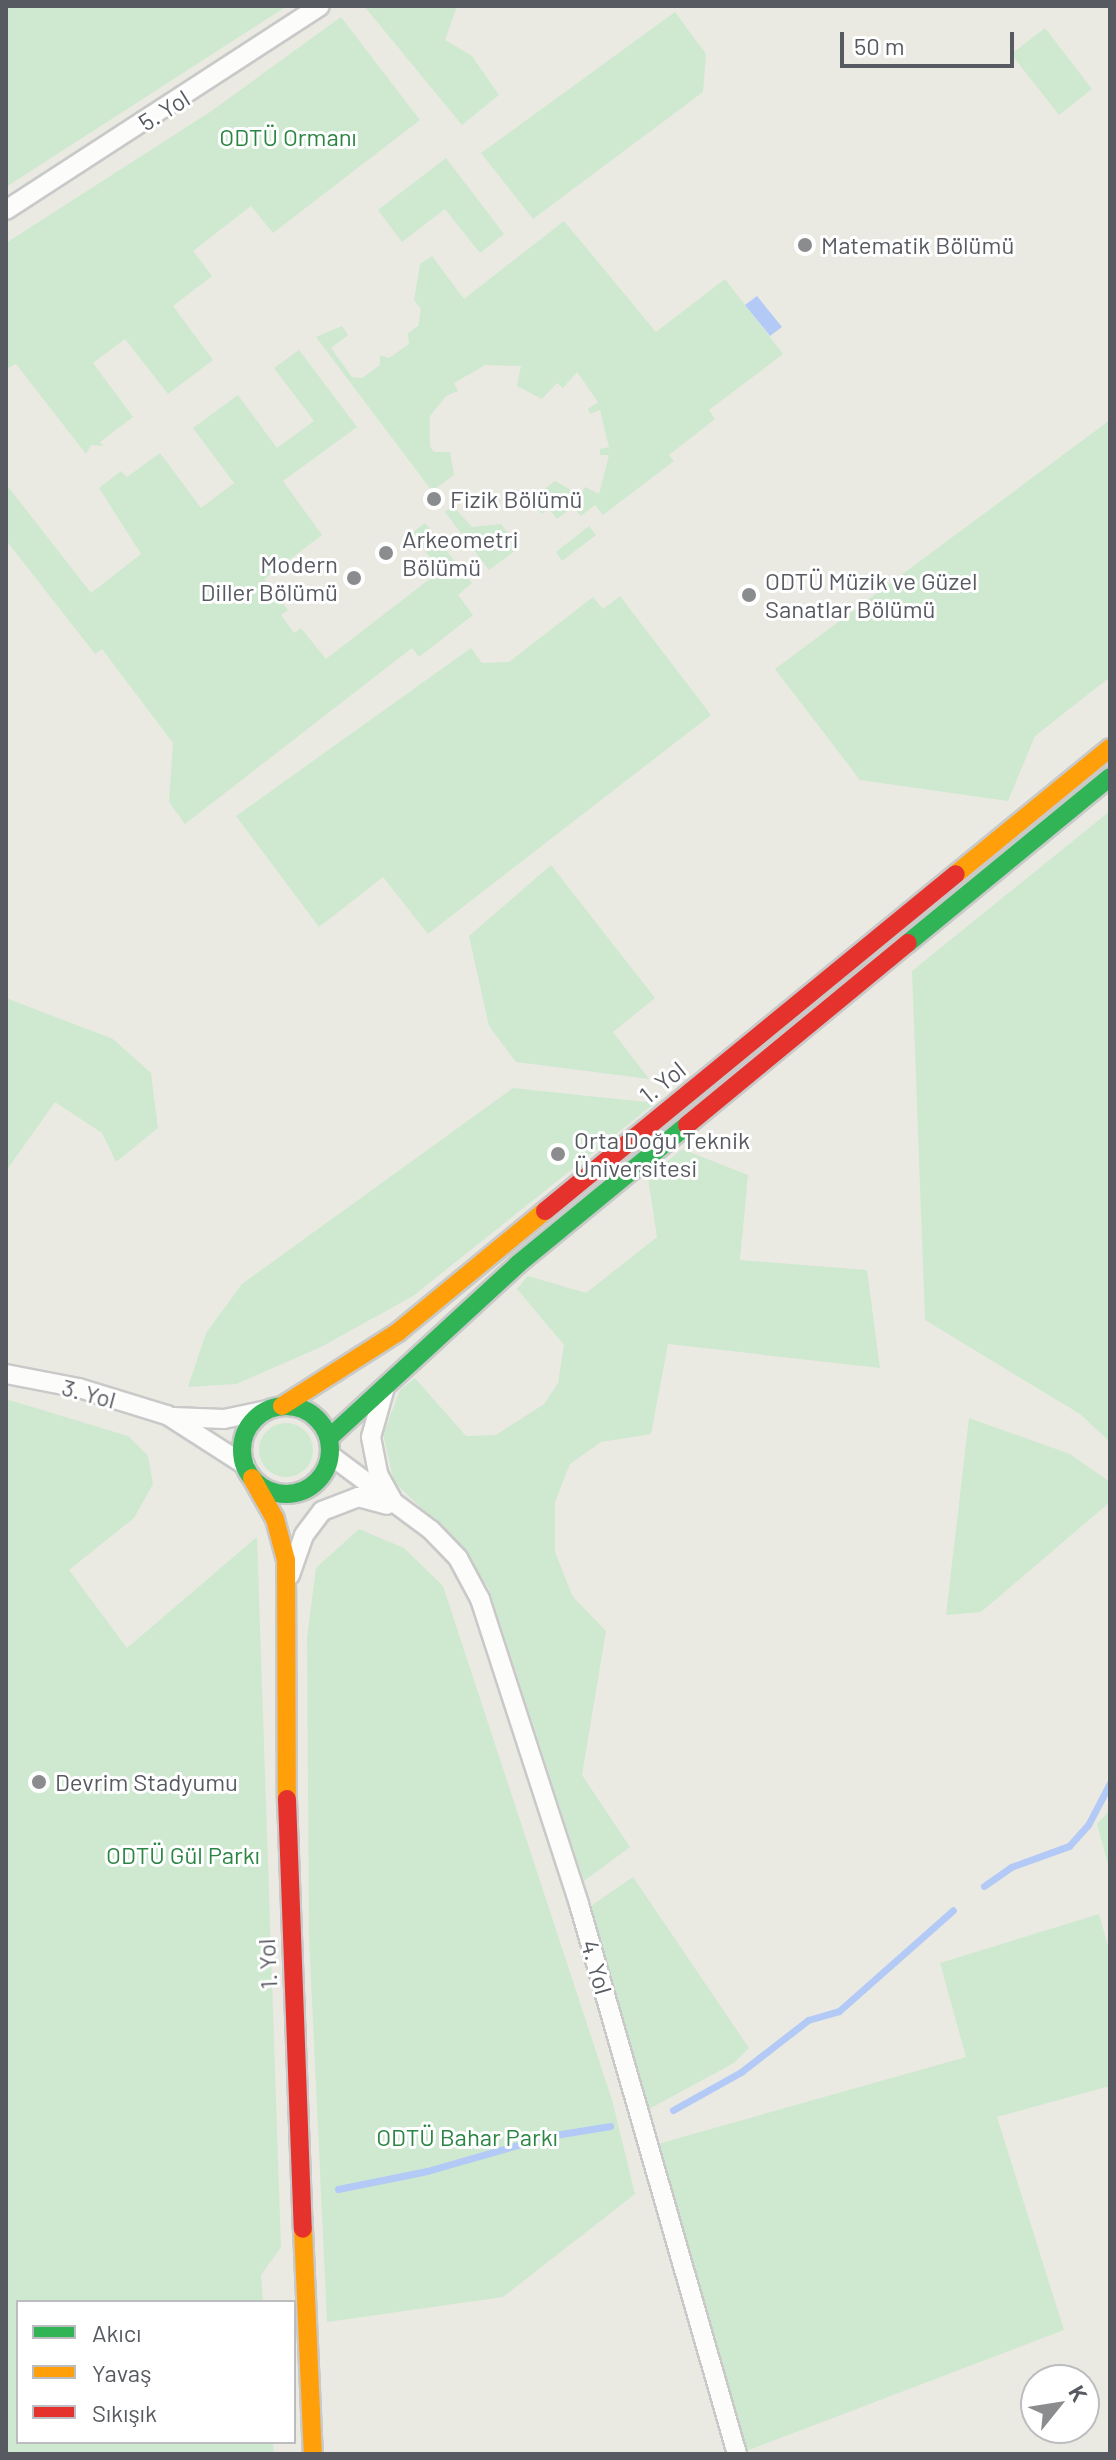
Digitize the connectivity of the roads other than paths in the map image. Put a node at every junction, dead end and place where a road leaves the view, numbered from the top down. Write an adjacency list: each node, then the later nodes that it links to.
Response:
1 (320, 6): 2 (street, 5. Yol)
2 (6, 210)
3 (1110, 748): 5 (main road, 1. Yol)
4 (1110, 777): 6 (main road, 1. Yol)
5 (1028, 814): 6 (main road); 7 (main road, 1. Yol)
6 (1042, 831): 8 (main road, 1. Yol)
7 (709, 1075): 8 (main road); 11 (main road, 1. Yol)
8 (724, 1094): 9 (main road, 1. Yol)
9 (394, 1373): 13 (main road, 1. Yol); 15 (street, 4. Yol)
10 (6, 1374): 12 (street, 3. Yol)
11 (274, 1408): 12 (street, 3. Yol); 13 (main road); 14 (main road)
12 (170, 1417): 14 (street, 3. Yol)
13 (329, 1447): 14 (main road); 15 (street, 4. Yol)
14 (248, 1472): 16 (main road, 1. Yol)
15 (401, 1511): 16 (street, 4. Yol); 18 (street, 4. Yol)
16 (286, 1587): 17 (main road, 1. Yol)
17 (313, 2454)
18 (737, 2454)

